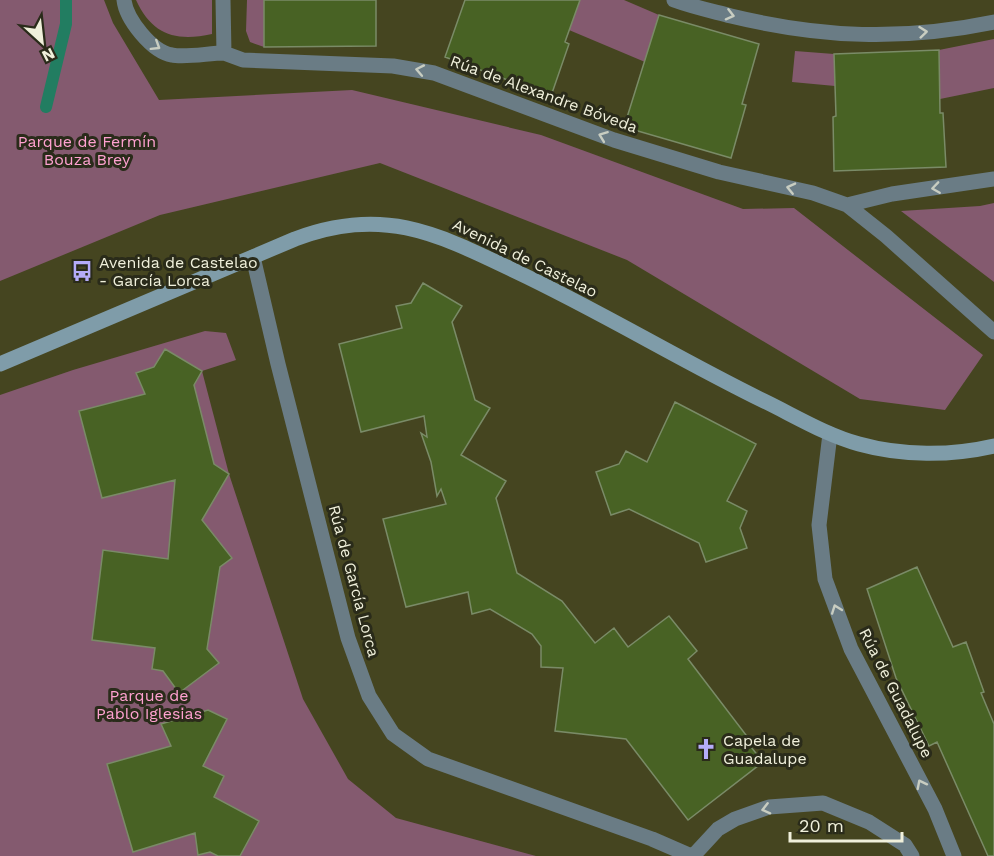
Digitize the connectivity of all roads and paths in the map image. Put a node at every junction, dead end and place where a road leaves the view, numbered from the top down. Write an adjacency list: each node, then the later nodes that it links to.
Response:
1 (124, 0): 5 (street, Rúa de Alexandre Bóveda, one-way to 5)
2 (223, 0): 5 (street)
3 (674, 0): 4 (street, one-way to 4)
4 (994, 22)
5 (224, 53): 7 (street, Rúa de Alexandre Bóveda, one-way to 5)
6 (994, 179): 7 (street, one-way to 7)
7 (847, 205): 9 (street, Rúa de Alexandre Bóveda)
8 (253, 257): 10 (street, Avenida de Castelao); 11 (street, Avenida de Castelao); 13 (street, Rúa de García Lorca)
9 (994, 332)
10 (0, 364)
11 (830, 434): 12 (street, Avenida de Castelao); 15 (street, Rúa de Guadalupe, one-way to 11)
12 (994, 446)
13 (692, 856): 14 (street, one-way to 13)
14 (912, 856)
15 (954, 856)

